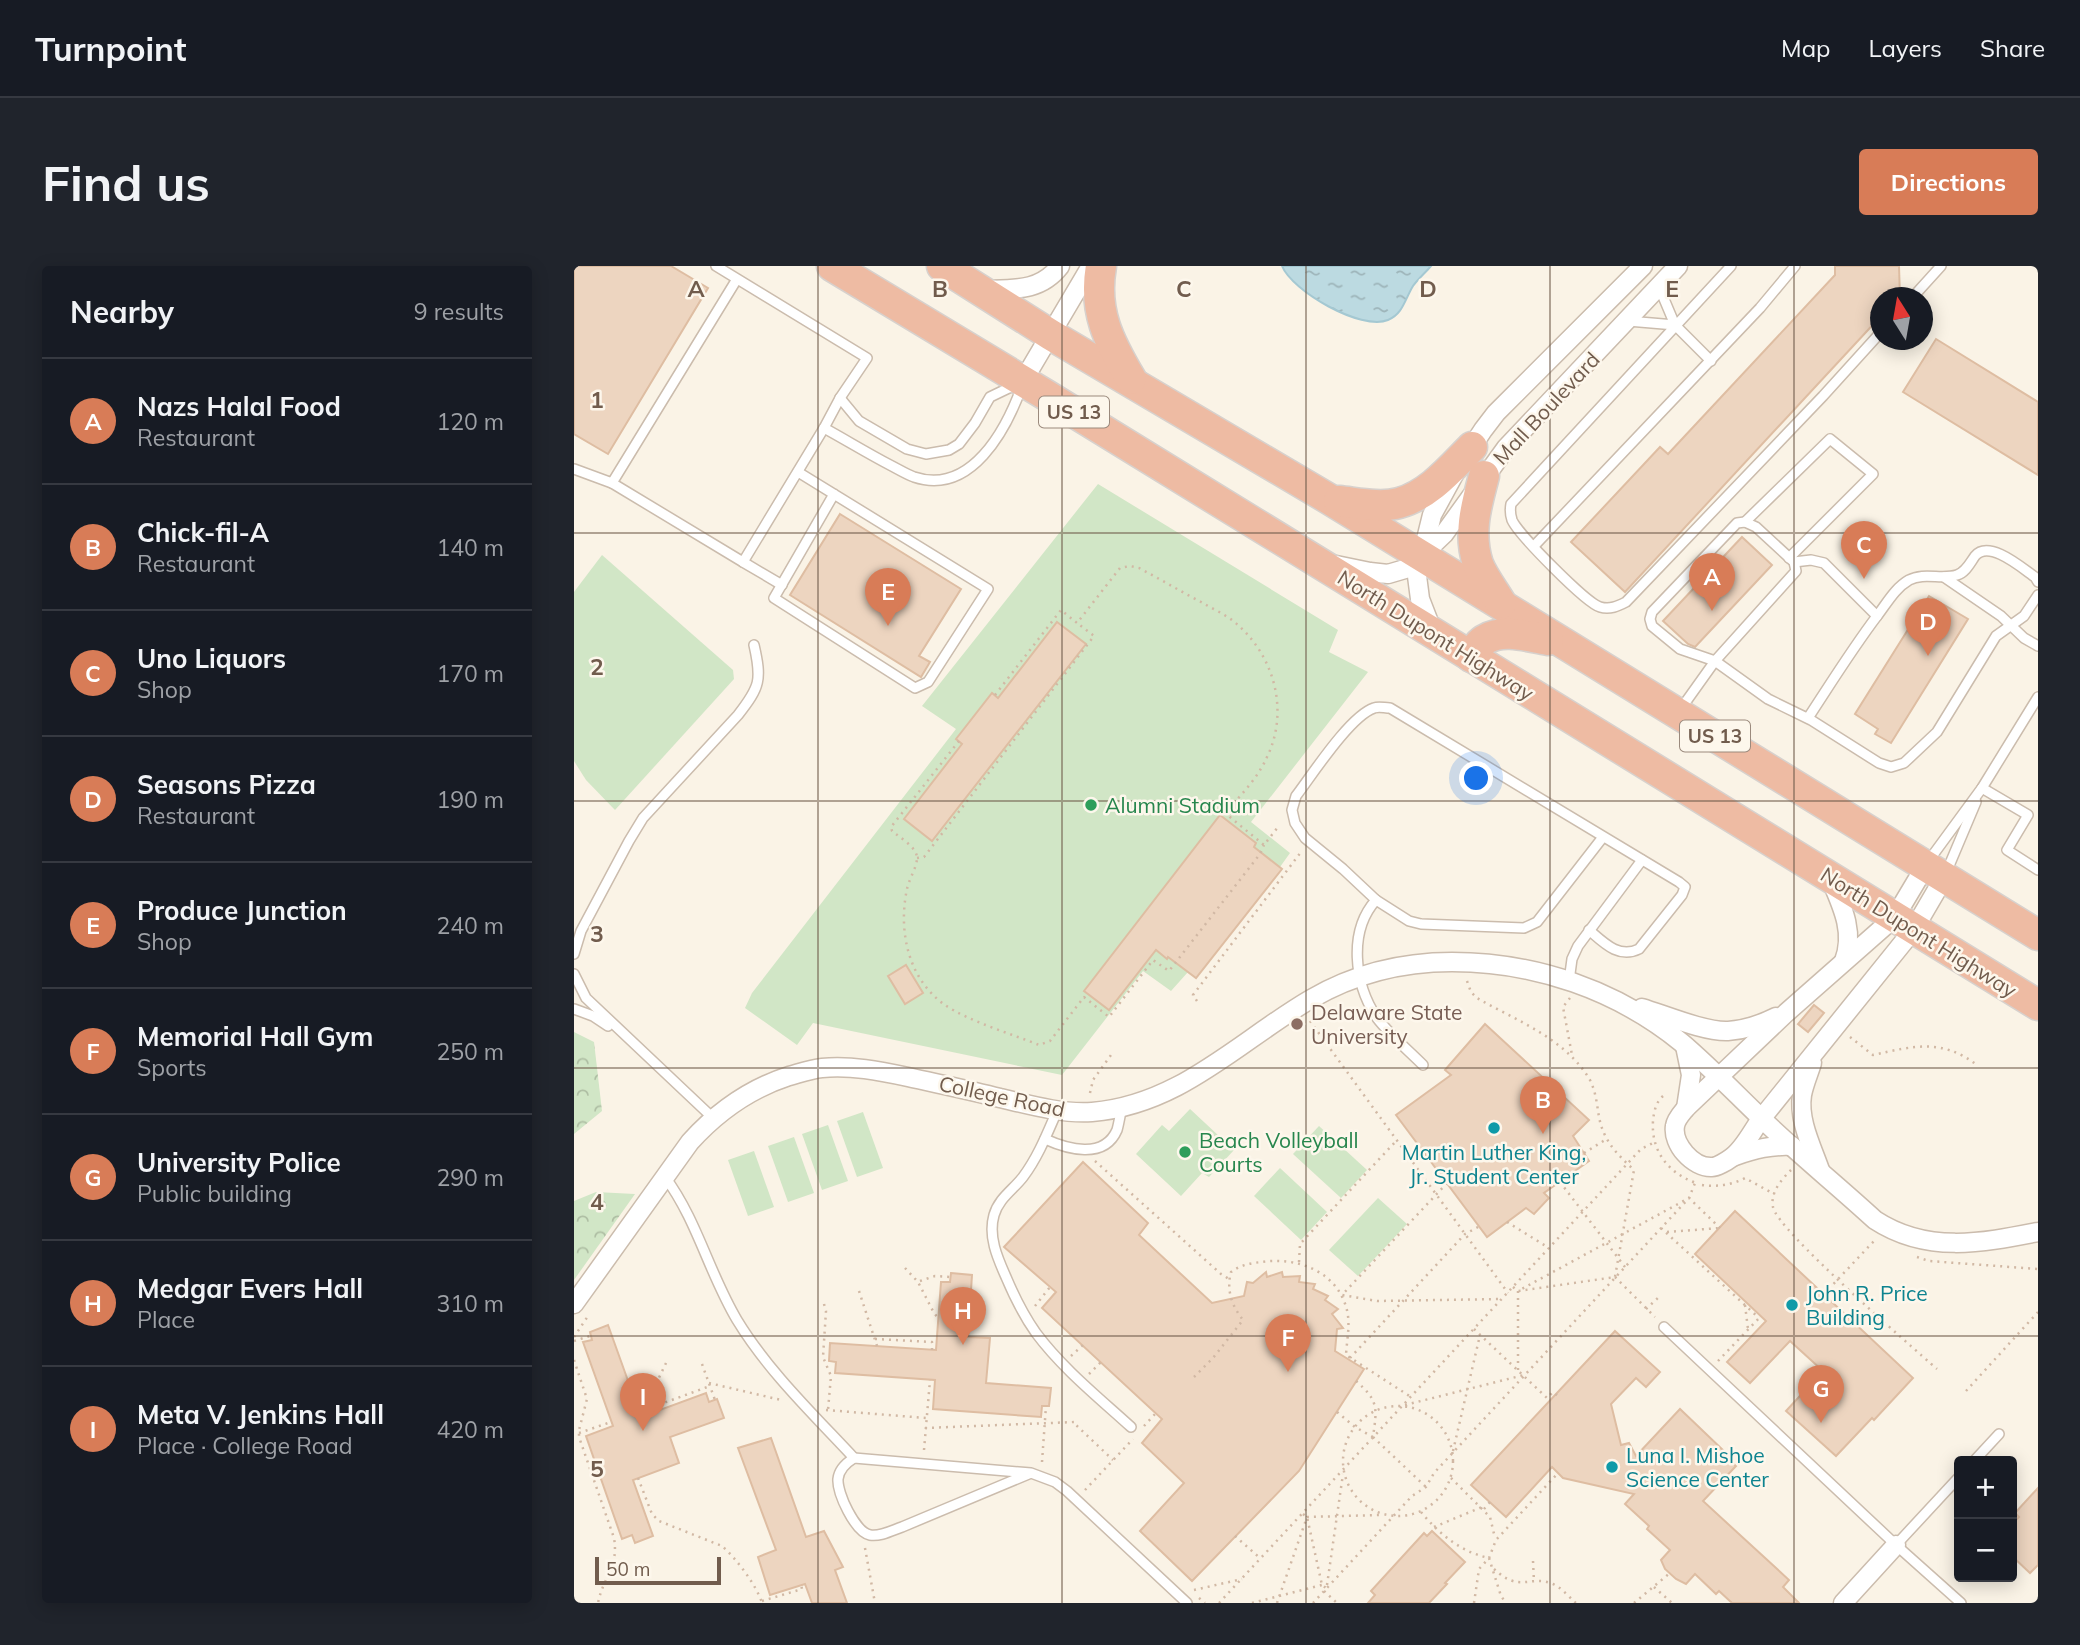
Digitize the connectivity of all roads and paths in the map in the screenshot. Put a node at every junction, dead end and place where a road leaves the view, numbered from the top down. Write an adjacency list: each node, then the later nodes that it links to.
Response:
1 (716, 266): 12 (lane)
2 (832, 266): 21 (highway, North Dupont Highway / US 13)
3 (942, 266): 15 (highway, US 13)
4 (1060, 266): 15 (street)
5 (1091, 266): 18 (street)
6 (1101, 266): 22 (highway)
7 (1643, 266): 25 (street, Mall Boulevard)
8 (1678, 266): 13 (street, Mall Boulevard)
9 (1731, 266): 17 (lane)
10 (1795, 266): 20 (lane)
11 (1941, 266): 14 (lane)
12 (737, 279): 23 (lane); 29 (lane)
13 (1659, 287): 16 (street, Mall Boulevard); 17 (lane)
14 (1922, 287)
15 (981, 290): 18 (highway, US 13)
16 (1627, 321): 17 (lane); 28 (street, Mall Boulevard)
17 (1675, 325): 20 (lane); 33 (lane)
18 (1051, 335): 21 (street); 22 (highway, US 13)
19 (1870, 344): 33 (lane)
20 (1710, 360): 33 (lane)
21 (1023, 381): 23 (lane); 24 (lane); 35 (highway, North Dupont Highway / US 13)
22 (1133, 383): 31 (highway, US 13)
23 (840, 398): 24 (lane)
24 (824, 428): 27 (lane)
25 (1472, 447): 31 (highway); 34 (street, Mall Boulevard)
26 (574, 469): 29 (lane)
27 (798, 472): 30 (lane); 37 (lane)
28 (1484, 476): 34 (street, Mall Boulevard); 42 (highway)
29 (612, 483): 37 (lane)
30 (834, 494): 40 (lane); 40 (lane)
31 (1329, 499): 34 (highway, US 13)
32 (1745, 522): 36 (lane); 36 (lane); 51 (lane)
33 (1534, 546)
34 (1421, 556): 35 (street, Mall Boulevard); 42 (highway, US 13); 46 (street, Mall Boulevard)
35 (1314, 560): 46 (highway, North Dupont Highway / US 13)
36 (1792, 560): 43 (lane); 51 (lane)
37 (743, 562): 40 (lane)
38 (1944, 577): 39 (lane); 43 (lane); 45 (lane)
39 (2038, 582)
40 (782, 585)
41 (2038, 595): 45 (lane)
42 (1503, 606): 47 (highway, US 13)
43 (1877, 616): 55 (lane)
44 (1077, 623): 52 (path); 60 (path); 62 (path)
45 (2012, 626): 49 (lane); 55 (lane)
46 (1433, 633): 50 (highway, North Dupont Highway / US 13)
47 (1563, 643): 50 (highway); 54 (highway, US 13)
48 (754, 645): 71 (lane)
49 (2038, 646)
50 (1471, 656): 66 (highway, North Dupont Highway / US 13)
51 (1714, 661): 54 (lane); 55 (lane)
52 (995, 695)
53 (2038, 696): 57 (lane)
54 (1678, 713): 65 (highway, US 13)
55 (1808, 718)
56 (959, 741): 62 (path)
57 (1982, 788): 64 (lane); 65 (lane); 65 (lane)
58 (1278, 827): 60 (path)
59 (1603, 837): 63 (lane); 67 (lane); 67 (lane)
60 (1264, 845): 62 (path)
61 (1301, 852): 77 (path)
62 (917, 858)
63 (1642, 860): 69 (lane); 69 (lane)
64 (2038, 870)
65 (1936, 871): 68 (street); 70 (highway, US 13)
66 (1830, 877): 68 (highway, North Dupont Highway / US 13); 72 (street)
67 (1376, 900): 74 (lane)
68 (1905, 923): 72 (street); 79 (highway, North Dupont Highway / US 13); 86 (street)
69 (1589, 930): 76 (lane)
70 (2038, 935)
71 (574, 954)
72 (1844, 961): 81 (street)
73 (574, 974): 84 (lane)
74 (1360, 976): 76 (street, College Road); 89 (lane); 93 (street, College Road)
75 (1467, 978): 88 (path)
76 (1569, 990): 78 (street, College Road); 88 (path)
77 (1197, 1001)
78 (1620, 1002): 81 (street); 85 (street, College Road)
79 (2038, 1006)
80 (574, 1009): 84 (lane)
81 (1786, 1013): 91 (street)
82 (1308, 1017): 100 (path)
83 (1847, 1035): 90 (path)
84 (627, 1038): 96 (lane)
85 (1685, 1046): 91 (street, College Road); 94 (street)
86 (1816, 1050): 97 (street); 108 (street)
87 (1111, 1055): 92 (path)
88 (1573, 1057): 99 (path)
89 (1423, 1065)
90 (1977, 1065)
91 (1719, 1077): 94 (street); 97 (street)
92 (1090, 1093)
93 (1122, 1107): 95 (street, College Road); 98 (lane)
94 (1686, 1108): 104 (street)
95 (1057, 1111): 96 (street, College Road); 98 (lane)
96 (713, 1118): 109 (street, College Road)
97 (1761, 1119): 102 (street); 104 (street)
98 (1045, 1139): 151 (lane)
99 (1606, 1139): 103 (path); 106 (path)
100 (1398, 1140): 114 (path); 129 (path)
101 (1655, 1142): 106 (path)
102 (1792, 1146): 104 (street); 108 (street)
103 (1584, 1153)
104 (1732, 1157)
105 (1095, 1161): 134 (path)
106 (1627, 1164): 117 (path); 124 (path)
107 (1796, 1165): 115 (path)
108 (1820, 1170): 122 (street)
109 (665, 1177): 146 (street, College Road); 185 (lane)
110 (1745, 1178): 115 (path)
111 (1560, 1182): 117 (path)
112 (1447, 1183): 114 (path)
113 (1695, 1183): 116 (path)
114 (1437, 1194): 123 (path); 145 (path)
115 (1774, 1194): 135 (path)
116 (1689, 1198): 120 (path); 121 (path); 124 (path)
117 (1582, 1213): 126 (path); 127 (path)
118 (1507, 1222): 127 (path)
119 (1479, 1226): 123 (path)
120 (1661, 1228): 121 (path); 130 (path)
121 (1666, 1232): 148 (path)
122 (2038, 1232)
123 (1465, 1234): 141 (path); 145 (path)
124 (1623, 1234): 126 (path); 128 (path)
125 (1876, 1239): 135 (path)
126 (1606, 1243): 128 (path); 140 (path)
127 (1549, 1249): 138 (path)
128 (1618, 1259): 130 (path); 133 (path)
129 (1299, 1263): 134 (path); 163 (path)
130 (1625, 1267): 133 (path)
131 (905, 1268): 136 (path)
132 (951, 1277): 136 (path)
133 (1615, 1277): 140 (path); 149 (path); 171 (path)
134 (1229, 1279): 172 (path)
135 (1838, 1279): 142 (path); 169 (path)
136 (918, 1282): 152 (path)
137 (1050, 1287): 151 (path)
138 (1513, 1287): 140 (path); 141 (path)
139 (859, 1291): 159 (path)
140 (1518, 1291): 170 (path)
141 (1508, 1293): 144 (path)
142 (1824, 1294)
143 (1660, 1296): 149 (path)
144 (1502, 1299): 145 (path); 155 (path)
145 (1403, 1301): 163 (path)
146 (574, 1304)
147 (824, 1304): 187 (path)
148 (1745, 1305): 156 (path); 156 (path)
149 (1646, 1309): 153 (path)
150 (2038, 1312): 178 (path)
151 (1026, 1316): 175 (lane)
152 (939, 1318)
153 (1657, 1319)
154 (1664, 1328): 228 (lane)
155 (1474, 1329): 157 (path); 180 (path)
156 (1748, 1329): 165 (path)
157 (1480, 1335): 170 (path); 177 (path)
158 (590, 1336): 160 (path)
159 (875, 1339): 161 (path); 162 (path)
160 (574, 1341)
161 (877, 1346)
162 (932, 1350)
163 (1350, 1359): 180 (path)
164 (574, 1360): 199 (path)
165 (1717, 1361)
166 (667, 1362): 186 (path)
167 (1101, 1362): 175 (path)
168 (702, 1364): 176 (path)
169 (1937, 1369)
170 (1518, 1370): 171 (path)
171 (1524, 1376): 177 (path); 179 (path); 202 (path)
172 (1194, 1377)
173 (930, 1380): 192 (path)
174 (1356, 1381): 188 (path)
175 (1082, 1382): 196 (lane)
176 (709, 1384): 181 (path); 182 (path); 186 (path)
177 (1467, 1390): 184 (path); 202 (path)
178 (1966, 1391)
179 (1558, 1396)
180 (1411, 1397): 184 (path)
181 (715, 1400)
182 (791, 1403)
183 (1046, 1406): 194 (path)
184 (1403, 1406): 188 (path); 201 (path); 202 (path)
185 (809, 1409): 187 (path); 197 (lane)
186 (644, 1410): 189 (path)
187 (828, 1410): 192 (path); 197 (path)
188 (1377, 1410): 195 (path); 201 (path)
189 (639, 1412)
190 (1337, 1412): 195 (path)
191 (1156, 1413): 205 (path)
192 (926, 1418): 198 (path)
193 (611, 1422): 199 (path)
194 (1045, 1423): 198 (path); 205 (path); 210 (path)
195 (1355, 1426): 201 (path); 207 (path)
196 (1131, 1427)
197 (826, 1428): 204 (lane)
198 (926, 1428): 206 (path)
199 (579, 1433): 242 (path)
200 (1999, 1434): 203 (lane)
201 (1373, 1437): 207 (path); 214 (path)
202 (1453, 1452): 212 (path); 214 (path)
203 (1979, 1456)
204 (854, 1458): 206 (lane); 208 (lane)
205 (1113, 1460): 215 (path)
206 (922, 1464): 208 (lane)
207 (1343, 1470): 219 (path); 220 (path); 223 (path)
208 (1031, 1473): 210 (lane)
209 (1558, 1473): 226 (path)
210 (1041, 1477): 244 (lane)
211 (638, 1478): 241 (path)
212 (1451, 1478): 217 (path); 218 (path)
213 (1954, 1482): 228 (lane)
214 (1426, 1487): 221 (path)
215 (1083, 1493)
216 (1490, 1502): 217 (path)
217 (1483, 1508): 224 (path); 226 (path)
218 (1421, 1512): 221 (path); 224 (path)
219 (1303, 1514): 222 (path); 230 (path)
220 (1383, 1514): 221 (path); 223 (path)
221 (1393, 1516): 239 (path)
222 (1307, 1517): 223 (path); 236 (path); 240 (path)
223 (1338, 1517): 239 (path)
224 (1434, 1527): 229 (path)
225 (1235, 1536): 230 (path)
226 (1496, 1540): 229 (path)
227 (864, 1545): 243 (path)
228 (1896, 1545): 256 (street); 257 (lane)
229 (1489, 1558): 232 (path); 251 (path)
230 (1261, 1559): 234 (path)
231 (1533, 1561): 235 (path)
232 (1494, 1569): 235 (path); 252 (path)
233 (1670, 1573): 238 (path)
234 (1242, 1579): 245 (path); 246 (path)
235 (1534, 1582): 253 (path)
236 (1322, 1585): 239 (path); 240 (path)
237 (801, 1586): 241 (path)
238 (1654, 1587): 254 (path); 255 (path)
239 (1325, 1590): 249 (path); 250 (path)
240 (1279, 1596): 247 (path); 248 (path)
241 (762, 1602)
242 (598, 1603)
243 (875, 1603)
244 (1187, 1603)
245 (1205, 1603)
246 (1219, 1603)
247 (1252, 1603)
248 (1277, 1603)
249 (1313, 1603)
250 (1337, 1603)
251 (1474, 1603)
252 (1507, 1603)
253 (1576, 1603)
254 (1634, 1603)
255 (1672, 1603)
256 (1843, 1603)
257 (1961, 1603)

